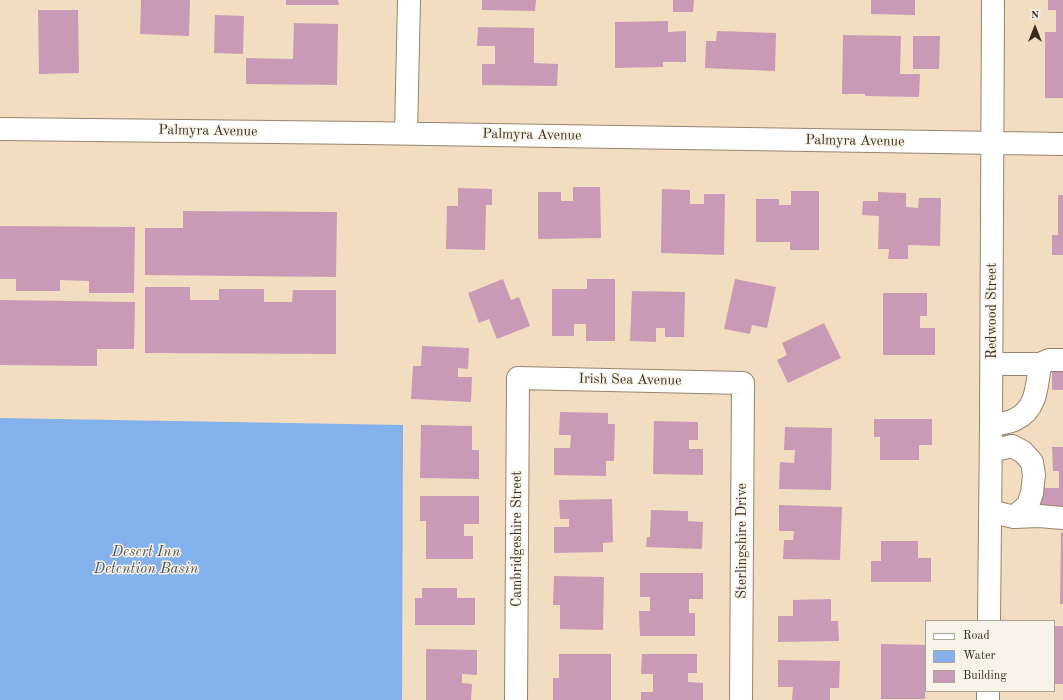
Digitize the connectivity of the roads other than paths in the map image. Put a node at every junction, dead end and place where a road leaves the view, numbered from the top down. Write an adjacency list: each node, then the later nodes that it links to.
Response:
1 (409, 0): 4 (street)
2 (993, 0): 5 (street, Redwood Street)
3 (0, 129): 4 (street, Palmyra Avenue)
4 (406, 133): 5 (street, Palmyra Avenue)
5 (992, 143): 6 (street, Palmyra Avenue); 8 (street, Redwood Street)
6 (1063, 144)
7 (1063, 360): 9 (street)
8 (992, 364): 9 (street); 12 (street, Redwood Street)
9 (1040, 364): 12 (street)
10 (518, 378): 11 (street, Irish Sea Avenue); 18 (street, Cambridgeshire Street)
11 (743, 383): 19 (street, Sterlingshire Drive)
12 (991, 425): 13 (street, Redwood Street)
13 (991, 450): 14 (street, Redwood Street); 15 (street)
14 (990, 512): 15 (street); 17 (street, Redwood Street)
15 (1014, 517): 16 (street)
16 (1063, 518)
17 (989, 620)
18 (516, 700)
19 (741, 700)

